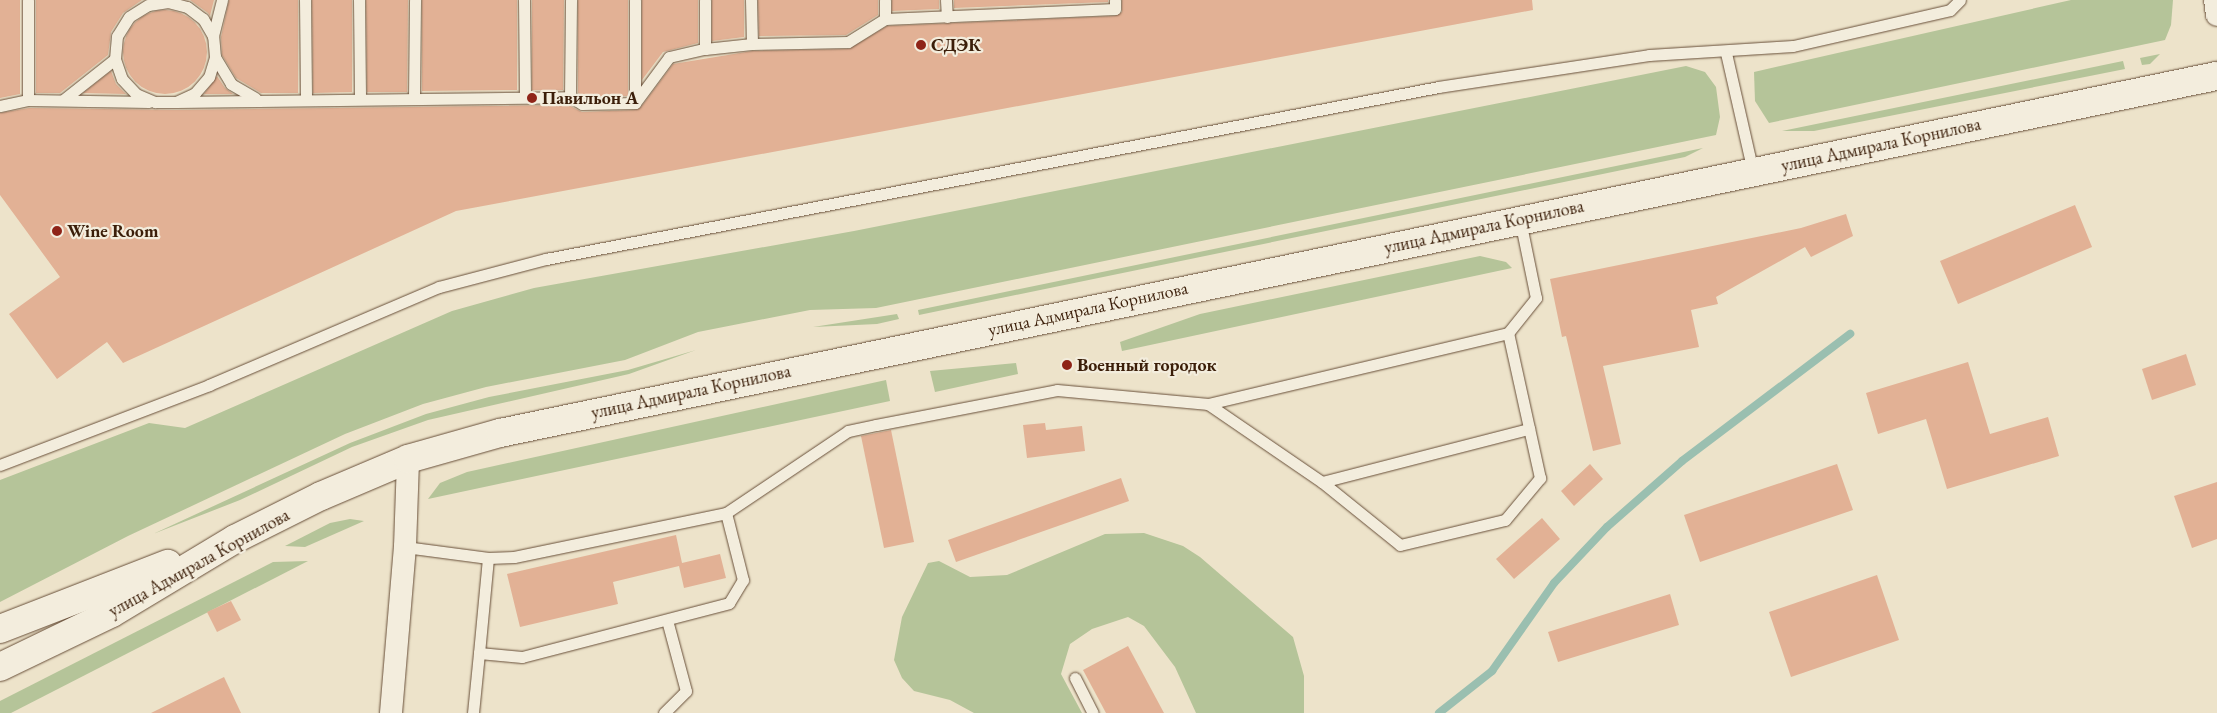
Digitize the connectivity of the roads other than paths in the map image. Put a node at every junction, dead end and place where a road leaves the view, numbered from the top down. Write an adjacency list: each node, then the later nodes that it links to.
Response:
1 (28, 0): 35 (lane)
2 (222, 0): 22 (lane)
3 (305, 0): 33 (lane)
4 (360, 0): 34 (lane)
5 (414, 0): 31 (lane)
6 (524, 0): 29 (lane)
7 (571, 0): 30 (lane)
8 (635, 0): 39 (lane)
9 (705, 0): 24 (lane)
10 (751, 0): 23 (lane)
11 (886, 0): 21 (lane)
12 (946, 0): 20 (lane)
13 (1058, 0): 18 (lane)
14 (1115, 0): 18 (lane)
15 (1960, 0): 25 (lane)
16 (2215, 0): 19 (street)
17 (149, 3): 22 (lane); 27 (lane)
18 (1058, 12): 20 (lane)
19 (2217, 15)
20 (946, 17): 21 (lane)
21 (885, 19): 23 (lane)
22 (213, 36): 26 (lane)
23 (752, 44): 24 (lane)
24 (706, 49): 39 (lane)
25 (1726, 53): 41 (lane); 47 (lane)
26 (215, 57): 32 (lane); 38 (lane)
27 (115, 59): 36 (lane); 37 (lane)
28 (2217, 76): 41 (main road, улица Адмирала Корнилова)
29 (525, 97): 30 (lane); 31 (lane)
30 (570, 97): 39 (lane)
31 (414, 98): 34 (lane)
32 (257, 99): 33 (lane); 38 (lane)
33 (306, 99): 34 (lane)
34 (360, 99)
35 (28, 100): 36 (lane); 40 (lane)
36 (64, 100): 37 (lane)
37 (155, 102): 38 (lane)
38 (176, 102)
39 (635, 103)
40 (0, 106)
41 (1753, 172): 42 (main road, улица Адмирала Корнилова)
42 (1520, 219): 43 (lane); 46 (main road, улица Адмирала Корнилова)
43 (1508, 333): 44 (lane); 45 (lane)
44 (1208, 404): 48 (lane); 49 (lane)
45 (1529, 429): 48 (lane); 48 (lane)
46 (408, 460): 50 (main road, улица Адмирала Корнилова); 51 (street)
47 (0, 465)
48 (1322, 482)
49 (726, 513): 52 (lane); 53 (lane)
50 (235, 539): 54 (main road); 56 (main road, улица Адмирала Корнилова)
51 (405, 547): 52 (lane); 58 (street)
52 (488, 558): 55 (lane)
53 (667, 620): 55 (lane); 60 (lane)
54 (0, 629)
55 (479, 654): 59 (lane)
56 (1, 666)
57 (1075, 678): 61 (lane)
58 (391, 713)
59 (473, 713)
60 (664, 713)
61 (1093, 713)

